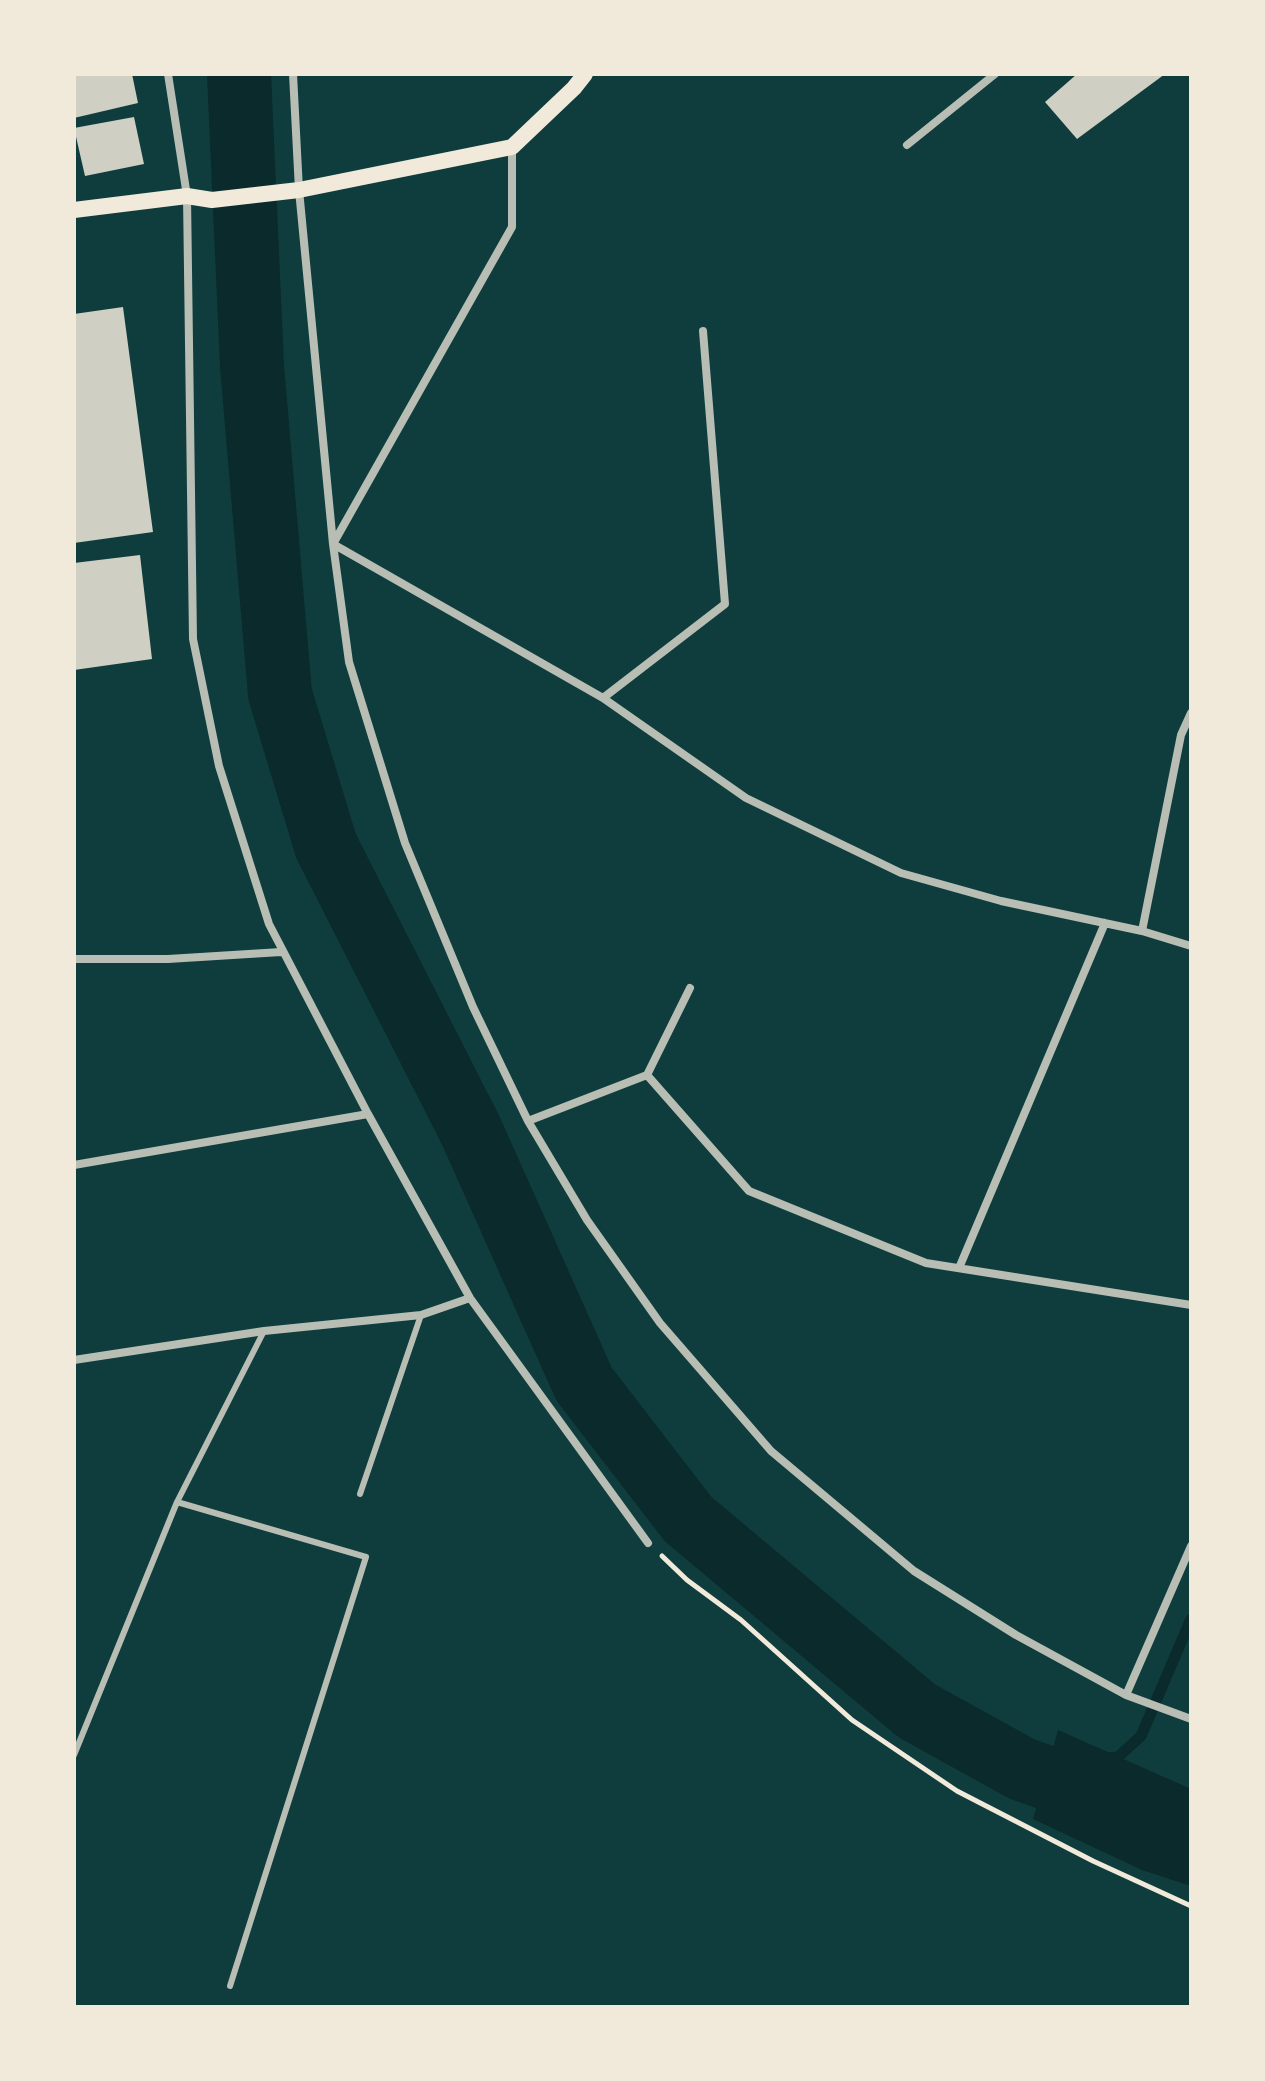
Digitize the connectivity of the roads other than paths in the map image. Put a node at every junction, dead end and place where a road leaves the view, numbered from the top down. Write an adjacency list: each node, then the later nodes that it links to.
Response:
1 (168, 74): 8 (street)
2 (293, 74): 7 (street)
3 (585, 74): 6 (main road)
4 (995, 74): 5 (street)
5 (907, 145)
6 (512, 147): 7 (main road); 11 (street)
7 (299, 190): 8 (main road); 11 (street)
8 (187, 196): 9 (main road); 17 (street)
9 (74, 210)
10 (703, 331): 12 (street)
11 (333, 544): 12 (street); 22 (street)
12 (603, 698): 14 (street)
13 (1191, 713): 15 (street)
14 (1105, 923): 15 (street); 24 (street)
15 (1142, 931): 16 (street)
16 (1191, 946)
17 (281, 952): 18 (street); 21 (street)
18 (74, 959)
19 (690, 988): 20 (street)
20 (647, 1075): 22 (street); 24 (street)
21 (368, 1114): 23 (street); 25 (street)
22 (528, 1121): 34 (street)
23 (74, 1165)
24 (959, 1268): 26 (street)
25 (470, 1298): 27 (street); 32 (street)
26 (1191, 1305)
27 (421, 1315): 28 (street); 30 (lane)
28 (264, 1331): 29 (street); 31 (lane)
29 (74, 1360)
30 (360, 1494)
31 (177, 1502): 36 (lane); 37 (lane)
32 (648, 1543)
33 (1191, 1546): 34 (street)
34 (1129, 1696): 35 (street)
35 (1191, 1719)
36 (74, 1755)
37 (230, 1986)

